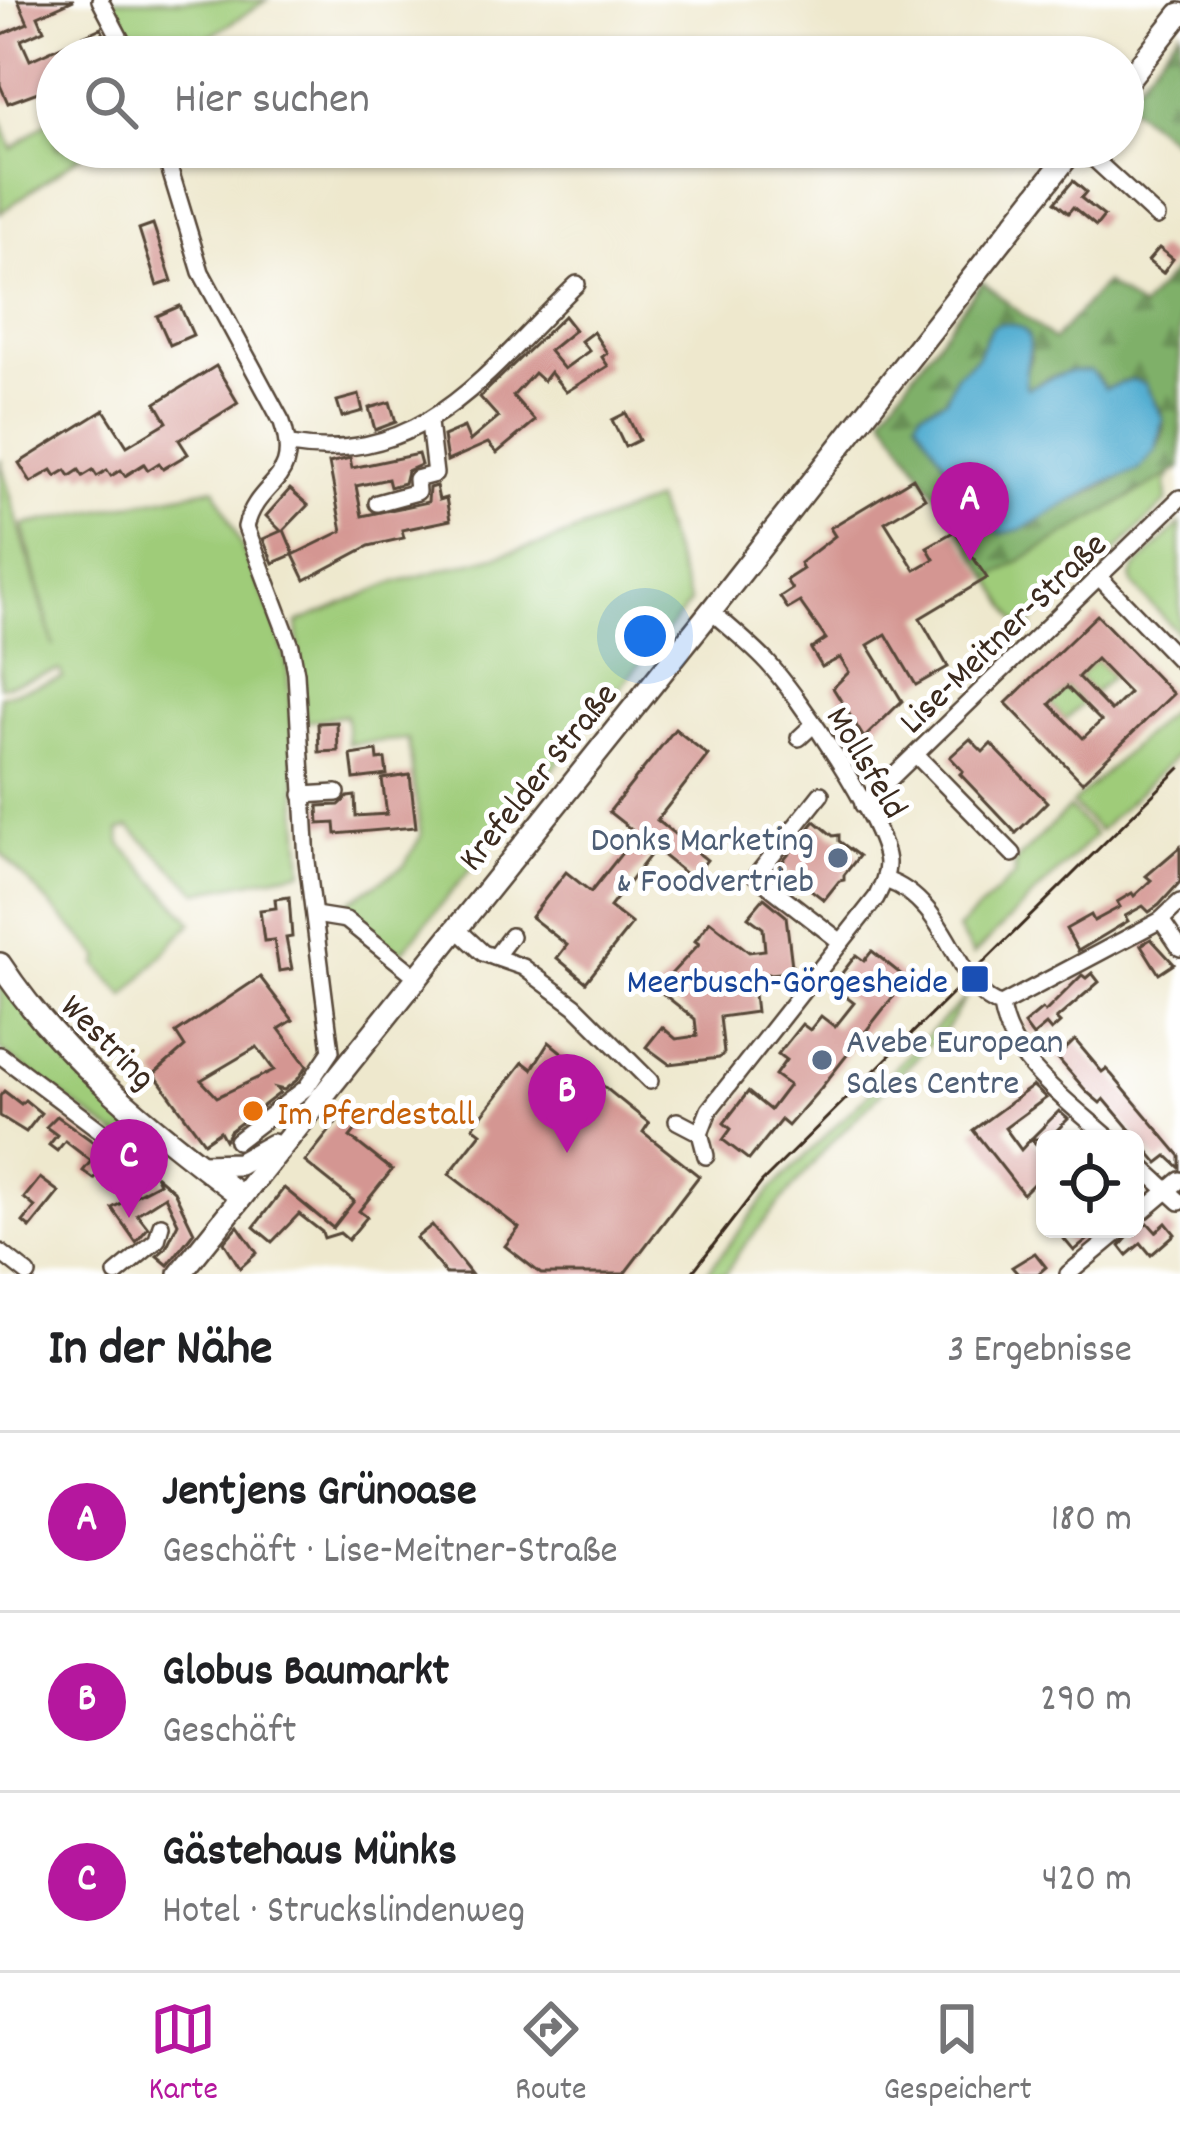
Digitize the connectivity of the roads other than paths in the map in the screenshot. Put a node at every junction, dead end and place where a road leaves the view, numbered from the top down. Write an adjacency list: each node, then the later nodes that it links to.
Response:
1 (100, 0): 3 (street)
2 (1180, 14): 4 (main road)
3 (119, 36)
4 (1144, 59)
5 (169, 168): 11 (street)
6 (1061, 168): 15 (main road, Krefelder Straße)
7 (1102, 168): 8 (street)
8 (1157, 217)
9 (577, 284): 10 (street)
10 (429, 423): 11 (street); 13 (street)
11 (290, 445): 22 (street)
12 (1180, 498): 14 (street, Lise-Meitner-Straße)
13 (377, 502)
14 (1099, 577): 16 (street); 19 (street, Lise-Meitner-Straße)
15 (711, 611): 17 (street, Mollsfeld); 29 (main road, Krefelder Straße)
16 (1180, 662)
17 (813, 724): 18 (street); 23 (street, Mollsfeld)
18 (799, 738)
19 (916, 755): 23 (street, Lise-Meitner-Straße); 24 (street)
20 (337, 793): 22 (street)
21 (821, 794): 31 (street)
22 (302, 796): 27 (street)
23 (863, 805): 25 (street, Mollsfeld)
24 (1013, 854)
25 (885, 880): 31 (street); 36 (street)
26 (1180, 902): 28 (street)
27 (315, 915): 35 (street); 44 (street)
28 (1161, 920): 32 (street); 36 (street)
29 (455, 927): 33 (street); 35 (main road, Krefelder Straße)
30 (511, 937): 33 (street)
31 (842, 941): 43 (street)
32 (1180, 947)
33 (495, 957): 38 (street)
34 (0, 964): 40 (main road, Westring)
35 (417, 977): 42 (main road, Krefelder Straße)
36 (1000, 1005): 41 (street)
37 (0, 1054): 40 (street)
38 (650, 1081)
39 (676, 1121): 43 (street)
40 (150, 1125): 46 (main road, Westring)
41 (1101, 1130)
42 (293, 1131): 46 (main road); 49 (main road, Krefelder Straße)
43 (700, 1132): 45 (street)
44 (238, 1141)
45 (706, 1156)
46 (201, 1165): 49 (main road, Westring)
47 (1144, 1168): 48 (street)
48 (1176, 1191): 50 (street)
49 (241, 1196): 56 (main road, Krefelder Straße)
50 (1144, 1212)
51 (161, 1225): 55 (street)
52 (1111, 1238): 57 (street)
53 (0, 1252): 54 (street)
54 (28, 1274)
55 (116, 1274)
56 (181, 1274)
57 (1068, 1274)

